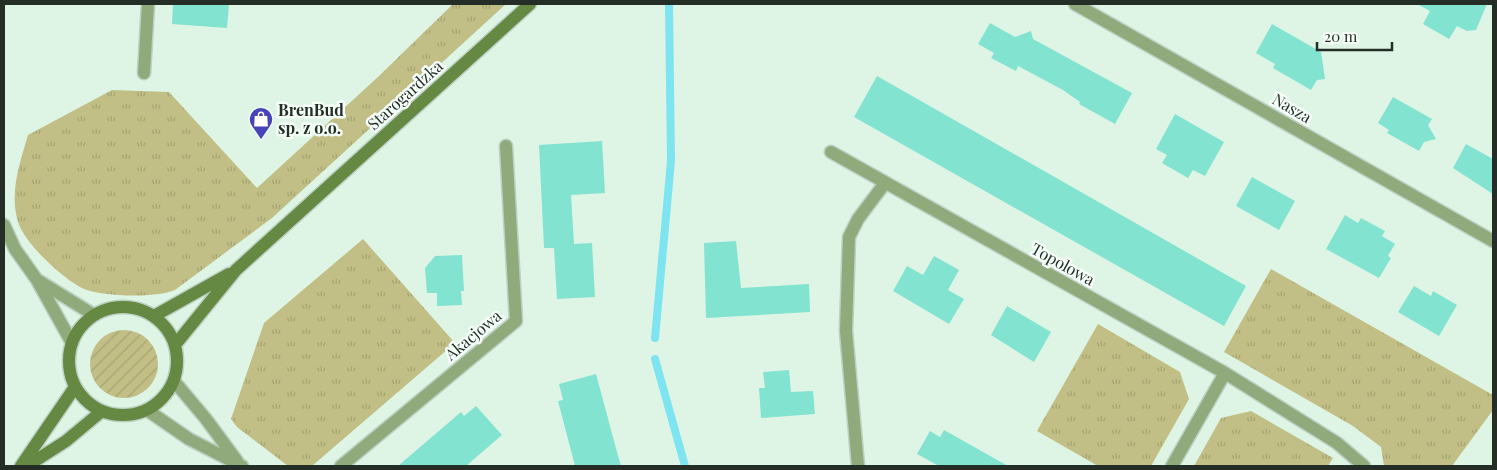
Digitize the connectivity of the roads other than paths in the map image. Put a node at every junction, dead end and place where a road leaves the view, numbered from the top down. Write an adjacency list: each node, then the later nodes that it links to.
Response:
1 (148, 4): 4 (street)
2 (530, 4): 10 (main road, Starogardzka)
3 (1075, 4): 9 (street, Nasza)
4 (144, 73)
5 (506, 146): 24 (street, Akacjowa)
6 (832, 152): 7 (street, Topolowa)
7 (885, 183): 16 (street, Topolowa); 25 (street)
8 (4, 226): 11 (street)
9 (1493, 241)
10 (236, 270): 13 (main road, Starogardzka); 15 (main road, Starogardzka)
11 (37, 280): 12 (street); 14 (street)
12 (94, 315): 13 (main road); 14 (main road)
13 (154, 316): 15 (main road)
14 (72, 343): 18 (main road)
15 (175, 345): 17 (main road)
16 (1225, 373): 26 (street); 27 (street, Topolowa)
17 (174, 381): 19 (main road); 21 (street)
18 (76, 387): 20 (main road); 22 (main road)
19 (147, 410): 20 (main road); 21 (street)
20 (102, 411): 23 (main road)
21 (240, 465)
22 (21, 466)
23 (27, 466)
24 (341, 466)
25 (858, 466)
26 (1172, 466)
27 (1364, 466)

